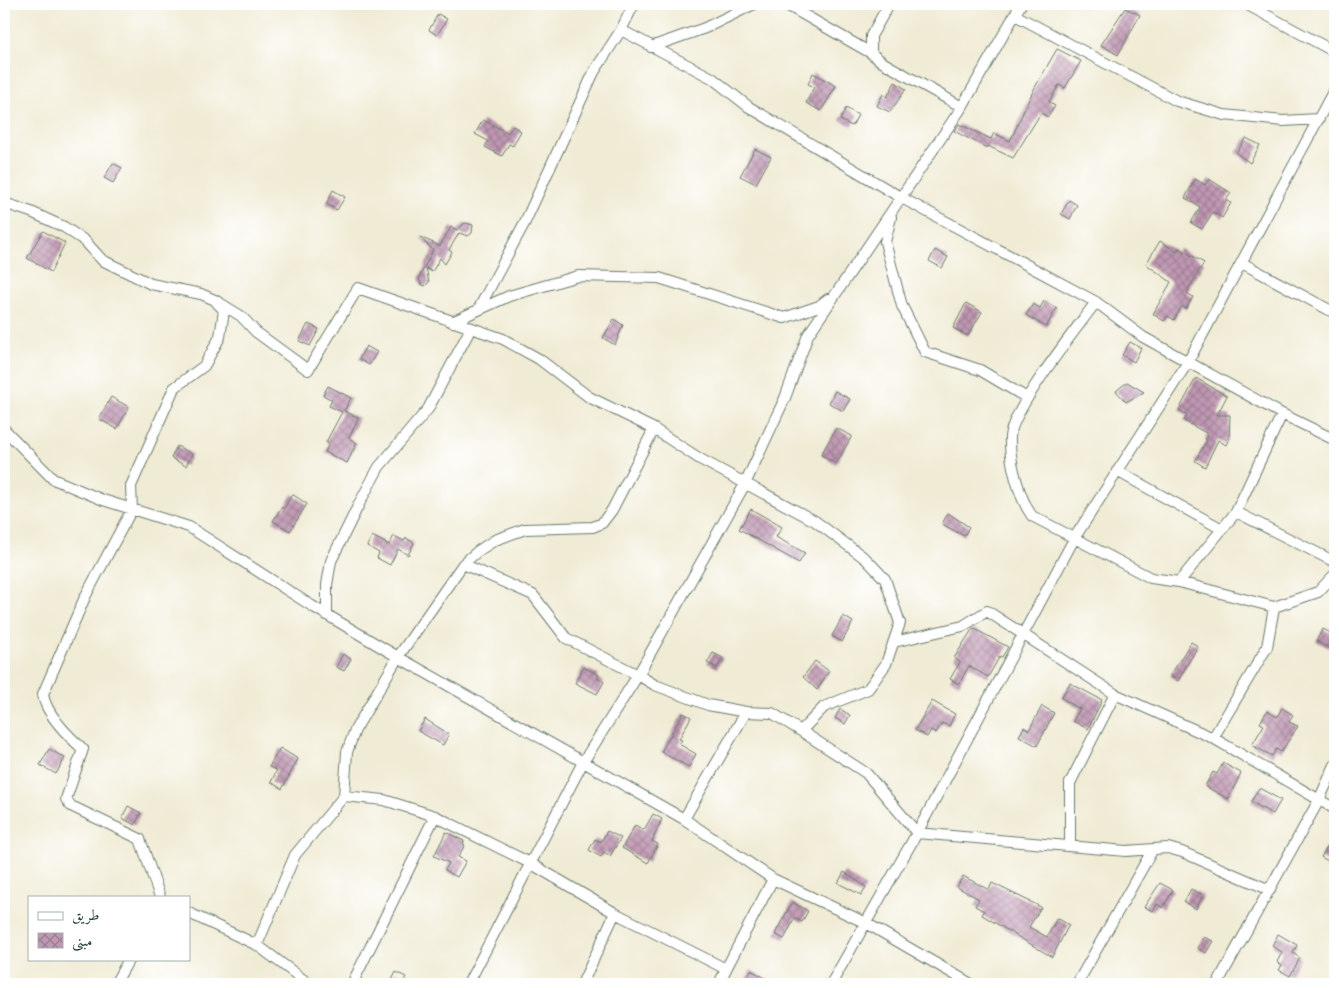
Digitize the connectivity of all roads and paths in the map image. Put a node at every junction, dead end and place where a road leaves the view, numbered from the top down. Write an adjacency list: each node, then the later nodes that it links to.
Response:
1 (634, 4): 8 (street)
2 (754, 4): 9 (street)
3 (785, 4): 11 (street)
4 (889, 4): 11 (street)
5 (1021, 4): 7 (street)
6 (1246, 4): 10 (street)
7 (1015, 15): 13 (street); 14 (street)
8 (621, 30): 9 (street); 22 (street)
9 (651, 47): 15 (street)
10 (1335, 52)
11 (871, 53): 13 (street)
12 (1335, 88): 14 (street)
13 (962, 107): 15 (street)
14 (1319, 119): 18 (street)
15 (900, 197): 17 (street); 21 (street)
16 (4, 203): 20 (street)
17 (893, 208): 19 (street); 27 (street)
18 (1242, 263): 23 (street); 26 (street)
19 (838, 290): 22 (street); 33 (street)
20 (215, 300): 24 (street); 34 (street)
21 (1096, 302): 26 (street); 27 (street)
22 (478, 310): 24 (street)
23 (1335, 313)
24 (452, 322): 25 (street)
25 (471, 328): 30 (street); 43 (street)
26 (1188, 362): 28 (street); 32 (street)
27 (1027, 398): 37 (street)
28 (1282, 414): 31 (street); 35 (street)
29 (4, 429): 34 (street)
30 (654, 429): 33 (street); 39 (street)
31 (1335, 440)
32 (1117, 471): 36 (street); 37 (street)
33 (745, 484): 45 (street); 47 (street)
34 (132, 509): 43 (street); 65 (street)
35 (1236, 512): 36 (street); 38 (street)
36 (1222, 529): 41 (street)
37 (1075, 537): 41 (street); 44 (street)
38 (1335, 562)
39 (463, 564): 46 (street); 47 (street)
40 (1335, 574): 42 (street)
41 (1179, 582): 42 (street)
42 (1274, 607): 51 (street)
43 (327, 615): 46 (street)
44 (1024, 633): 45 (street); 48 (street); 59 (street)
45 (894, 642): 50 (street)
46 (398, 657): 52 (street); 54 (street)
47 (638, 675): 49 (street); 52 (street)
48 (1115, 694): 51 (street); 60 (street)
49 (746, 712): 50 (street); 58 (street)
50 (802, 731): 59 (street)
51 (1213, 738): 55 (street)
52 (583, 762): 58 (street); 62 (street)
53 (1335, 765): 55 (street)
54 (344, 796): 57 (street); 69 (street)
55 (1319, 800): 56 (street); 64 (street)
56 (1335, 809)
57 (436, 816): 62 (street); 75 (street)
58 (684, 819): 63 (street)
59 (916, 833): 60 (street); 68 (street)
60 (1070, 846): 61 (street)
61 (1153, 849): 64 (street); 81 (street)
62 (530, 863): 67 (street); 76 (street)
63 (773, 879): 68 (street); 71 (street)
64 (1270, 890): 82 (street)
65 (160, 896)
66 (190, 913): 69 (street)
67 (616, 913): 71 (street); 77 (street)
68 (866, 923): 72 (street); 79 (street)
69 (257, 945): 74 (street)
70 (128, 960): 73 (street)
71 (726, 970): 78 (street)
72 (958, 981): 80 (street)
73 (115, 984)
74 (309, 984)
75 (352, 984)
76 (468, 984)
77 (582, 984)
78 (719, 984)
79 (831, 984)
80 (971, 984)
81 (1078, 984)
82 (1217, 984)

